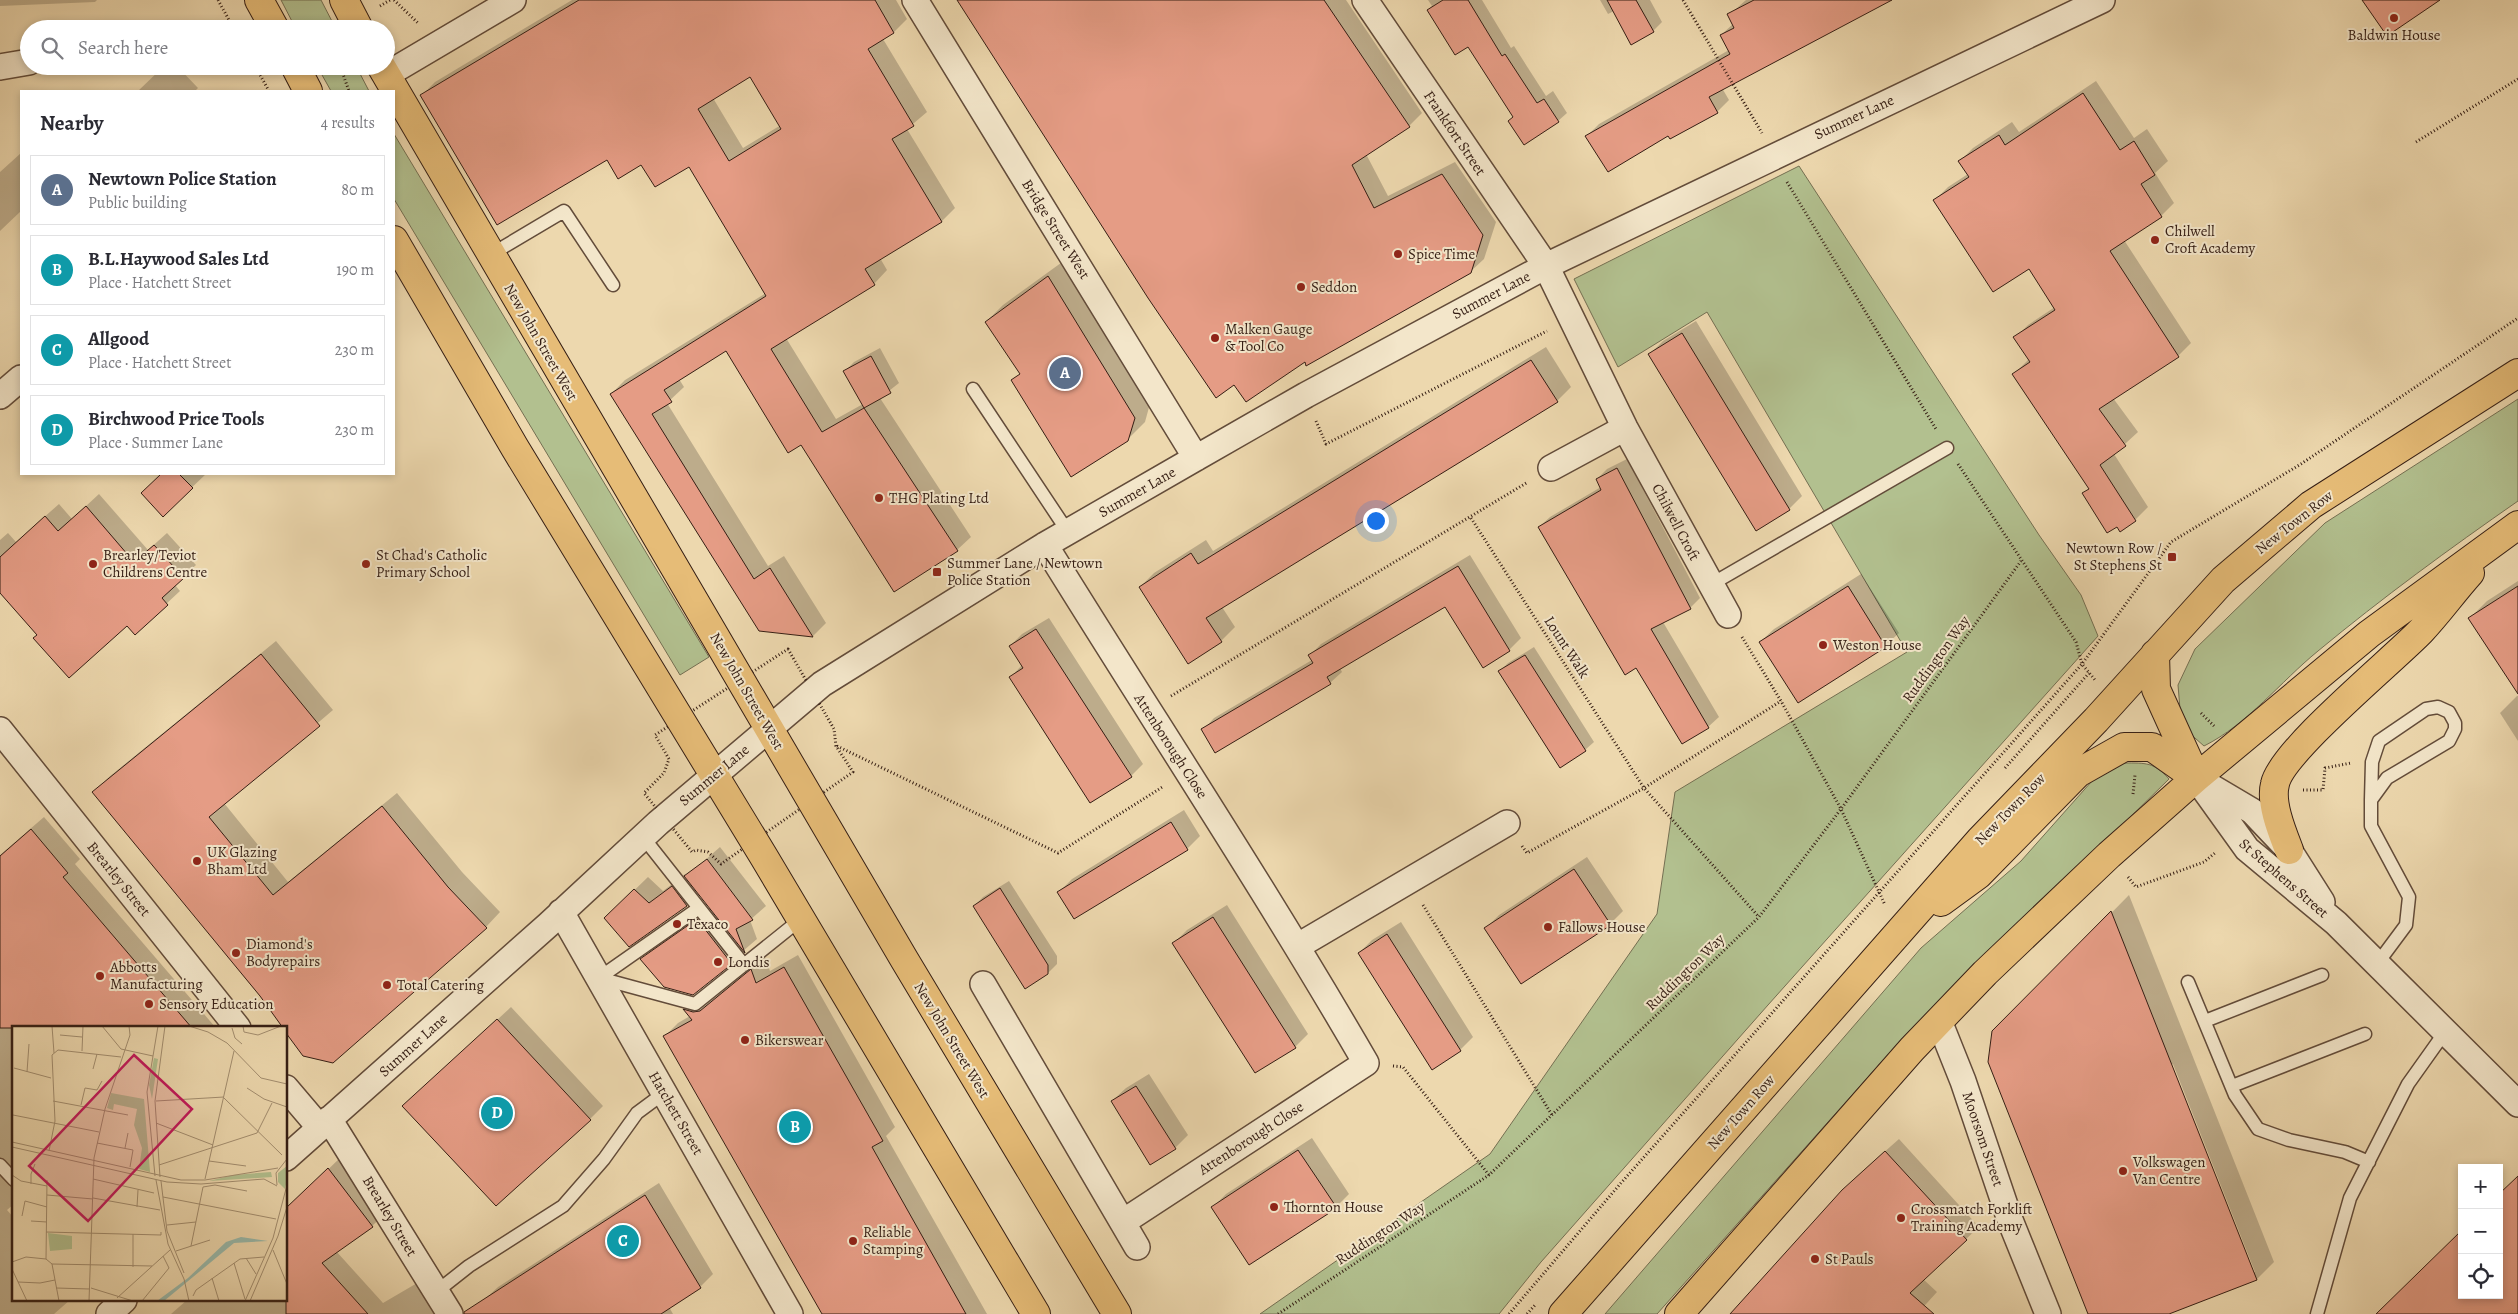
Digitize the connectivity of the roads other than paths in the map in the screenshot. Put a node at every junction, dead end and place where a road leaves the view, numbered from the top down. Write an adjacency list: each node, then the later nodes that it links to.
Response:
1 (259, 0): 7 (highway)
2 (344, 0): 8 (highway)
3 (513, 0): 10 (street)
4 (915, 0): 27 (street, Bridge Street West)
5 (1365, 0): 19 (street, Frankfort Street)
6 (2102, 0): 19 (street, Summer Lane)
7 (270, 20)
8 (354, 20)
9 (20, 64): 11 (street)
10 (395, 65)
11 (0, 67)
12 (300, 75): 14 (highway)
13 (385, 75): 15 (highway, New John Street West)
14 (307, 90)
15 (394, 90)
16 (395, 92): 18 (highway, New John Street West)
17 (395, 242): 37 (highway)
18 (490, 255): 20 (lane); 35 (highway, New John Street West)
19 (1546, 266): 25 (street, Chilwell Croft); 27 (street, Summer Lane)
20 (613, 285)
21 (2518, 373): 34 (highway, New Town Row)
22 (20, 379): 24 (street)
23 (973, 388): 30 (lane)
24 (0, 396)
25 (1625, 428): 28 (street); 32 (street, Chilwell Croft)
26 (1948, 448): 32 (lane)
27 (1196, 458): 30 (street, Summer Lane)
28 (1551, 468)
29 (2509, 531): 38 (highway); 42 (highway)
30 (1068, 532): 31 (street, Summer Lane)
31 (1044, 545): 35 (street, Summer Lane); 48 (street, Attenborough Close)
32 (1710, 586): 33 (street, Chilwell Croft)
33 (1728, 615)
34 (2154, 654): 38 (highway); 47 (highway, New Town Row)
35 (770, 729): 37 (street, Summer Lane); 75 (highway, New John Street West)
36 (0, 730): 57 (street, Brearley Street)
37 (714, 776): 41 (street, Summer Lane); 45 (highway)
38 (2196, 778): 42 (street, St Stephens Street); 46 (street, St Stephens Street); 47 (highway); 55 (highway)
39 (2371, 800): 39 (lane); 49 (lane)
40 (1507, 823): 48 (street)
41 (643, 837): 43 (lane); 44 (street, Summer Lane)
42 (2289, 850): 46 (street, St Stephens Street)
43 (699, 908): 50 (lane); 52 (lane)
44 (561, 912): 52 (street, Hatchett Street); 64 (street, Summer Lane)
45 (801, 919): 50 (lane); 74 (highway)
46 (2336, 923): 49 (street, St Stephens Street)
47 (1898, 934): 76 (highway, New Town Row)
48 (1298, 946): 69 (street, Attenborough Close)
49 (2377, 964): 58 (street, St Stephens Street)
50 (744, 965): 52 (lane)
51 (2322, 975): 56 (lane)
52 (599, 978): 62 (street, Hatchett Street)
53 (2188, 982): 56 (lane)
54 (983, 984): 69 (street)
55 (1939, 1021): 77 (highway); 78 (street, Moorsom Street)
56 (2205, 1021): 60 (lane)
57 (236, 1026)
58 (2445, 1032): 63 (street, St Stephens Street); 66 (lane)
59 (2365, 1034): 60 (lane)
60 (2232, 1086): 66 (lane)
61 (288, 1090): 64 (street, Brearley Street)
62 (664, 1093): 71 (lane); 73 (street, Hatchett Street)
63 (2518, 1104)
64 (325, 1123): 65 (street, Summer Lane); 71 (street, Brearley Street)
65 (288, 1156)
66 (2369, 1162): 79 (lane)
67 (0, 1165): 68 (lane)
68 (12, 1178)
69 (1123, 1222): 70 (street)
70 (1137, 1247)
71 (436, 1292): 72 (street, Brearley Street)
72 (450, 1314)
73 (790, 1314)
74 (1036, 1314)
75 (1117, 1314)
76 (1563, 1314)
77 (1679, 1314)
78 (2047, 1314)
79 (2317, 1314)

